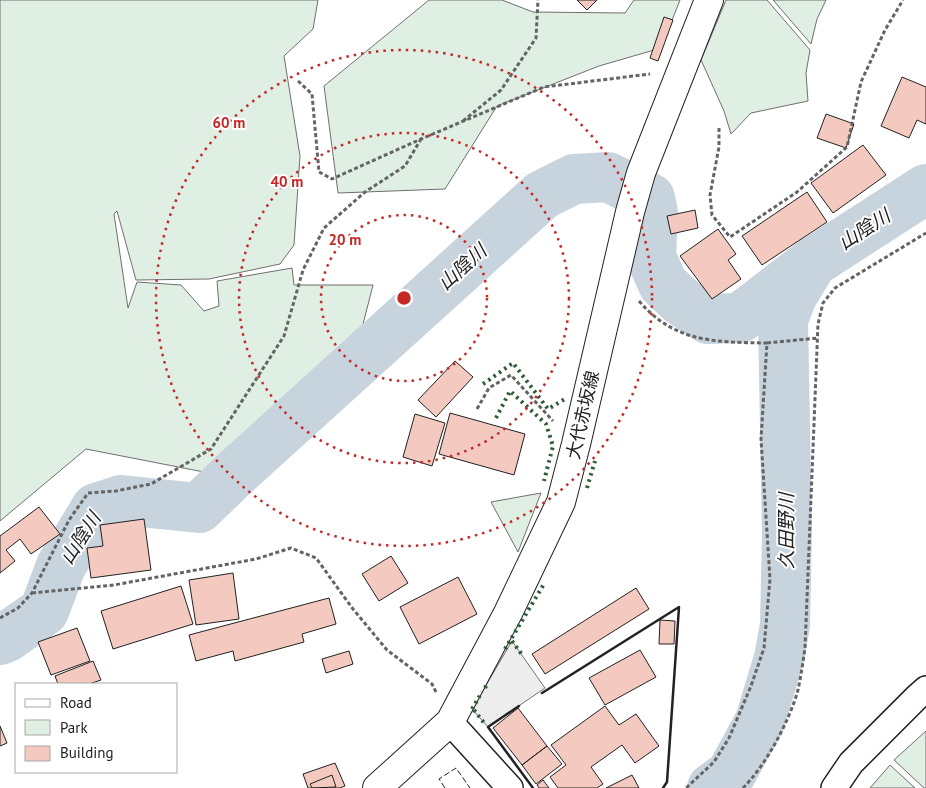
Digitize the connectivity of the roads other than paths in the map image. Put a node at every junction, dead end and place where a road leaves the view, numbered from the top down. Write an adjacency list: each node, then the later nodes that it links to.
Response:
1 (709, 0): 3 (main road, 大代赤坂線)
2 (926, 690): 6 (street)
3 (450, 722): 4 (main road, 大代赤坂線); 5 (street)
4 (377, 788)
5 (510, 788)
6 (834, 788)

